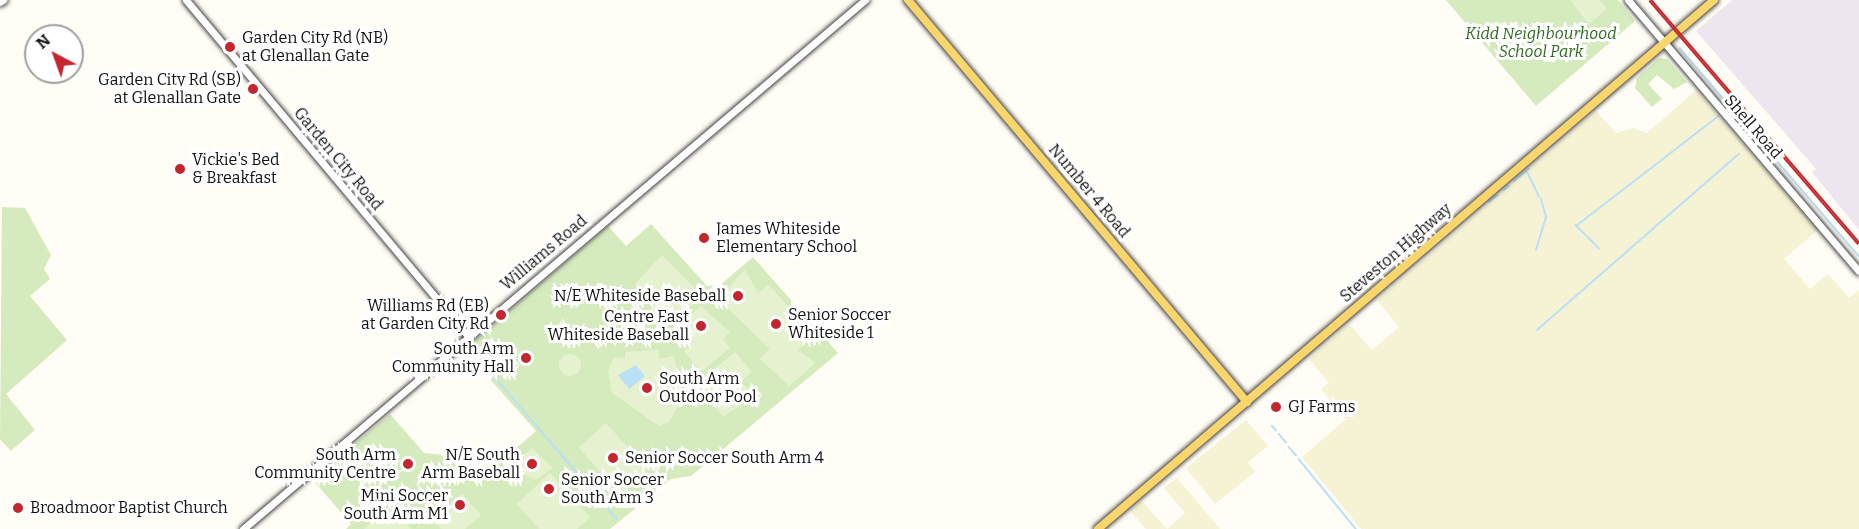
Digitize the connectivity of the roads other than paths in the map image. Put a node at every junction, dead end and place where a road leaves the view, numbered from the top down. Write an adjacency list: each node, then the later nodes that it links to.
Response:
1 (186, 0): 8 (street, Garden City Road)
2 (865, 0): 8 (street, Williams Road)
3 (908, 0): 9 (main road, Number 4 Road)
4 (1628, 0): 6 (street, Shell Road)
5 (1714, 0): 6 (main road, Steveston Highway)
6 (1663, 43): 7 (street, Shell Road); 9 (main road, Steveston Highway)
7 (1859, 271)
8 (468, 336): 10 (street, Williams Road)
9 (1247, 402): 11 (main road, Steveston Highway)
10 (243, 529)
11 (1098, 529)

